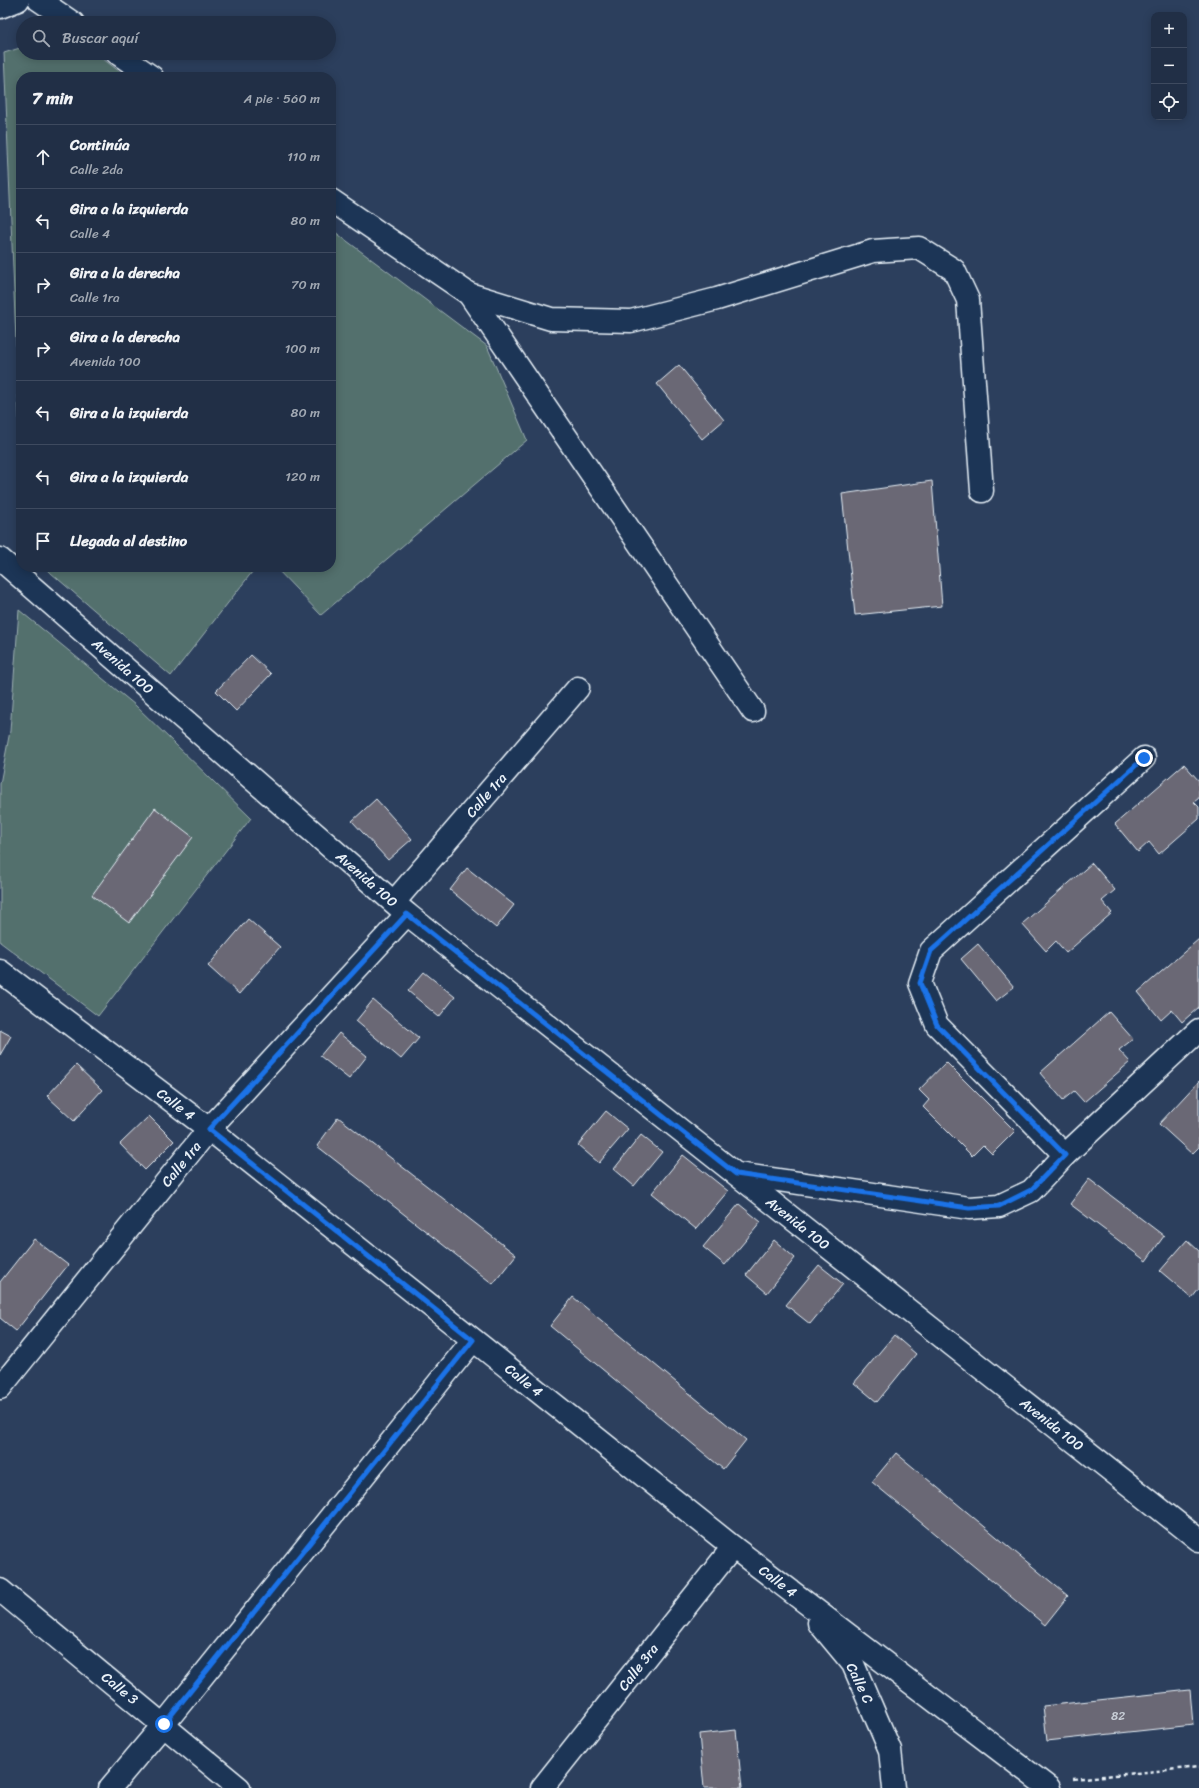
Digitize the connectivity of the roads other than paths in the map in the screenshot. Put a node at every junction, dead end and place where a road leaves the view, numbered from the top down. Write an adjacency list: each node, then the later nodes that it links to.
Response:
1 (18, 0): 3 (street)
2 (39, 0): 4 (street)
3 (0, 7)
4 (63, 16)
5 (127, 60): 6 (street)
6 (145, 72)
7 (336, 203): 8 (street)
8 (469, 294): 9 (street); 12 (street)
9 (982, 491)
10 (0, 559): 14 (street, Avenida 100)
11 (578, 688): 14 (street, Calle 1ra)
12 (753, 711)
13 (1144, 758): 18 (street)
14 (400, 908): 17 (street, Calle 1ra); 19 (street, Avenida 100)
15 (0, 971): 17 (street, Calle 4)
16 (1199, 1030): 18 (street)
17 (209, 1129): 20 (street, Calle 4); 21 (street, Calle 1ra)
18 (1065, 1155): 19 (street)
19 (736, 1174): 22 (street, Avenida 100)
20 (473, 1340): 23 (street, Calle 4); 26 (street)
21 (0, 1388)
22 (1199, 1540)
23 (733, 1547): 25 (street, Calle 4); 30 (street, Calle 3ra)
24 (0, 1590): 26 (street, Calle 3)
25 (795, 1594): 27 (street, Calle 4); 31 (street, Calle C)
26 (164, 1724): 28 (street); 29 (street, Calle 3)
27 (1045, 1785)
28 (110, 1788)
29 (239, 1788)
30 (542, 1788)
31 (894, 1788)

